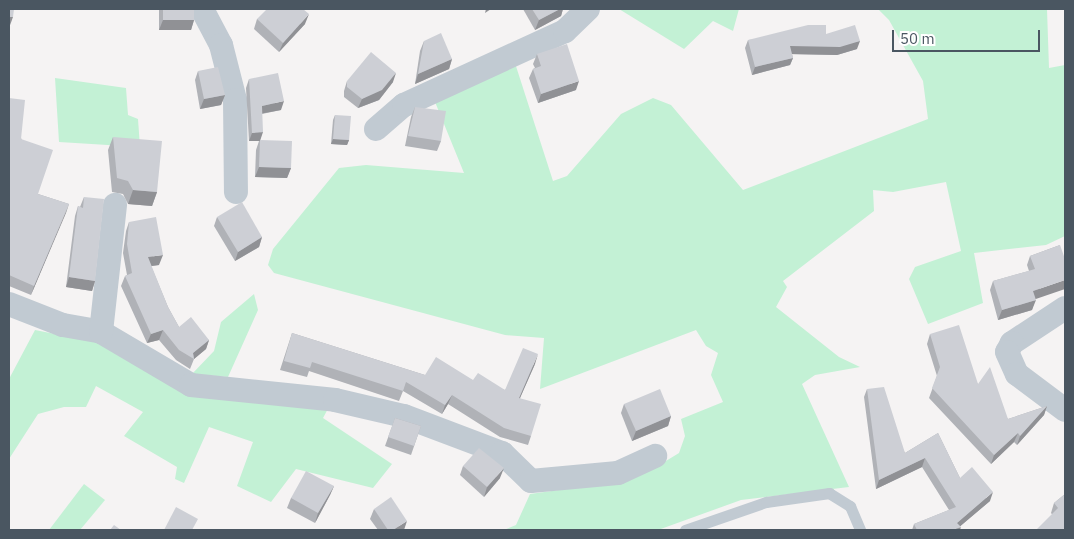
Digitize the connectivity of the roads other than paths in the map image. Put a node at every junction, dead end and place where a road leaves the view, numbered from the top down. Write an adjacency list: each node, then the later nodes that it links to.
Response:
1 (202, 9): 4 (street)
2 (588, 9): 3 (street)
3 (376, 129)
4 (236, 192)
5 (115, 205): 8 (street)
6 (9, 304): 8 (street)
7 (1065, 308): 9 (street)
8 (101, 332): 10 (street)
9 (1065, 410)
10 (655, 456)
11 (685, 530): 12 (lane)
12 (860, 530)

